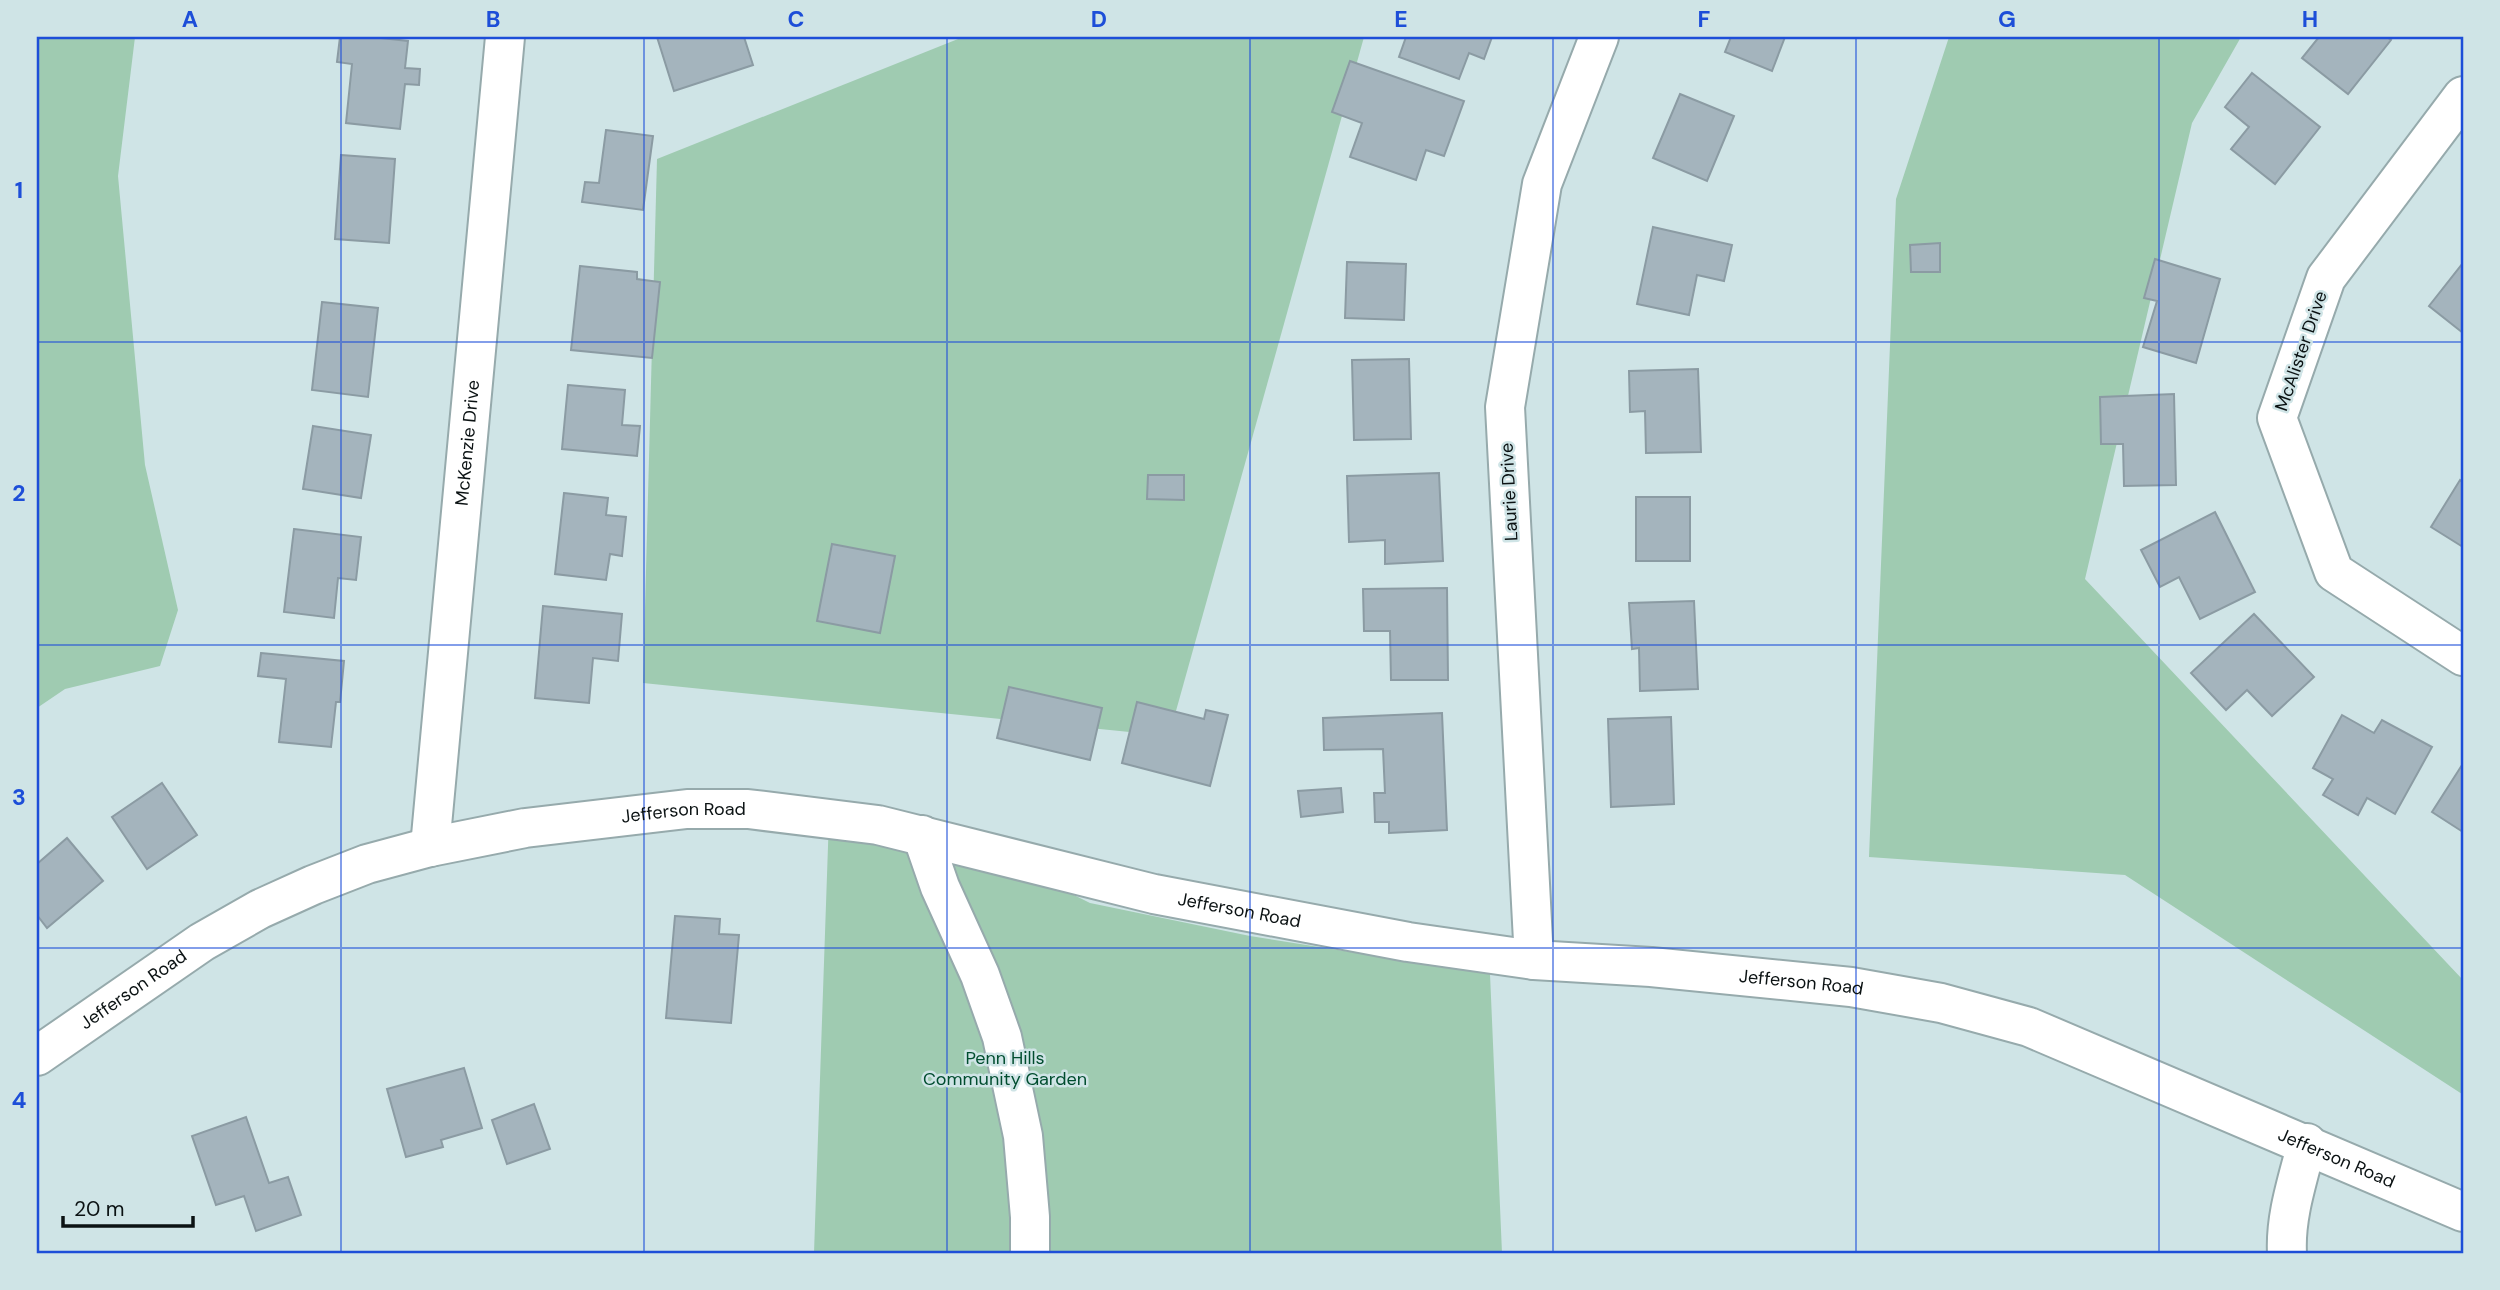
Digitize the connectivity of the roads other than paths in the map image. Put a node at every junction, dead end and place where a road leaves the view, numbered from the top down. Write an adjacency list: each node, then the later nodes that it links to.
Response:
1 (505, 37): 6 (street, McKenzie Drive)
2 (1599, 37): 7 (street, Laurie Drive)
3 (2463, 96): 4 (street, McAlister Drive)
4 (2463, 656)
5 (922, 835): 6 (street, Jefferson Road); 7 (street, Jefferson Road); 11 (street)
6 (430, 847): 8 (street, Jefferson Road)
7 (1534, 960): 9 (street, Jefferson Road)
8 (37, 1056)
9 (2307, 1143): 10 (street, Jefferson Road); 12 (street)
10 (2463, 1212)
11 (1030, 1253)
12 (2287, 1253)

